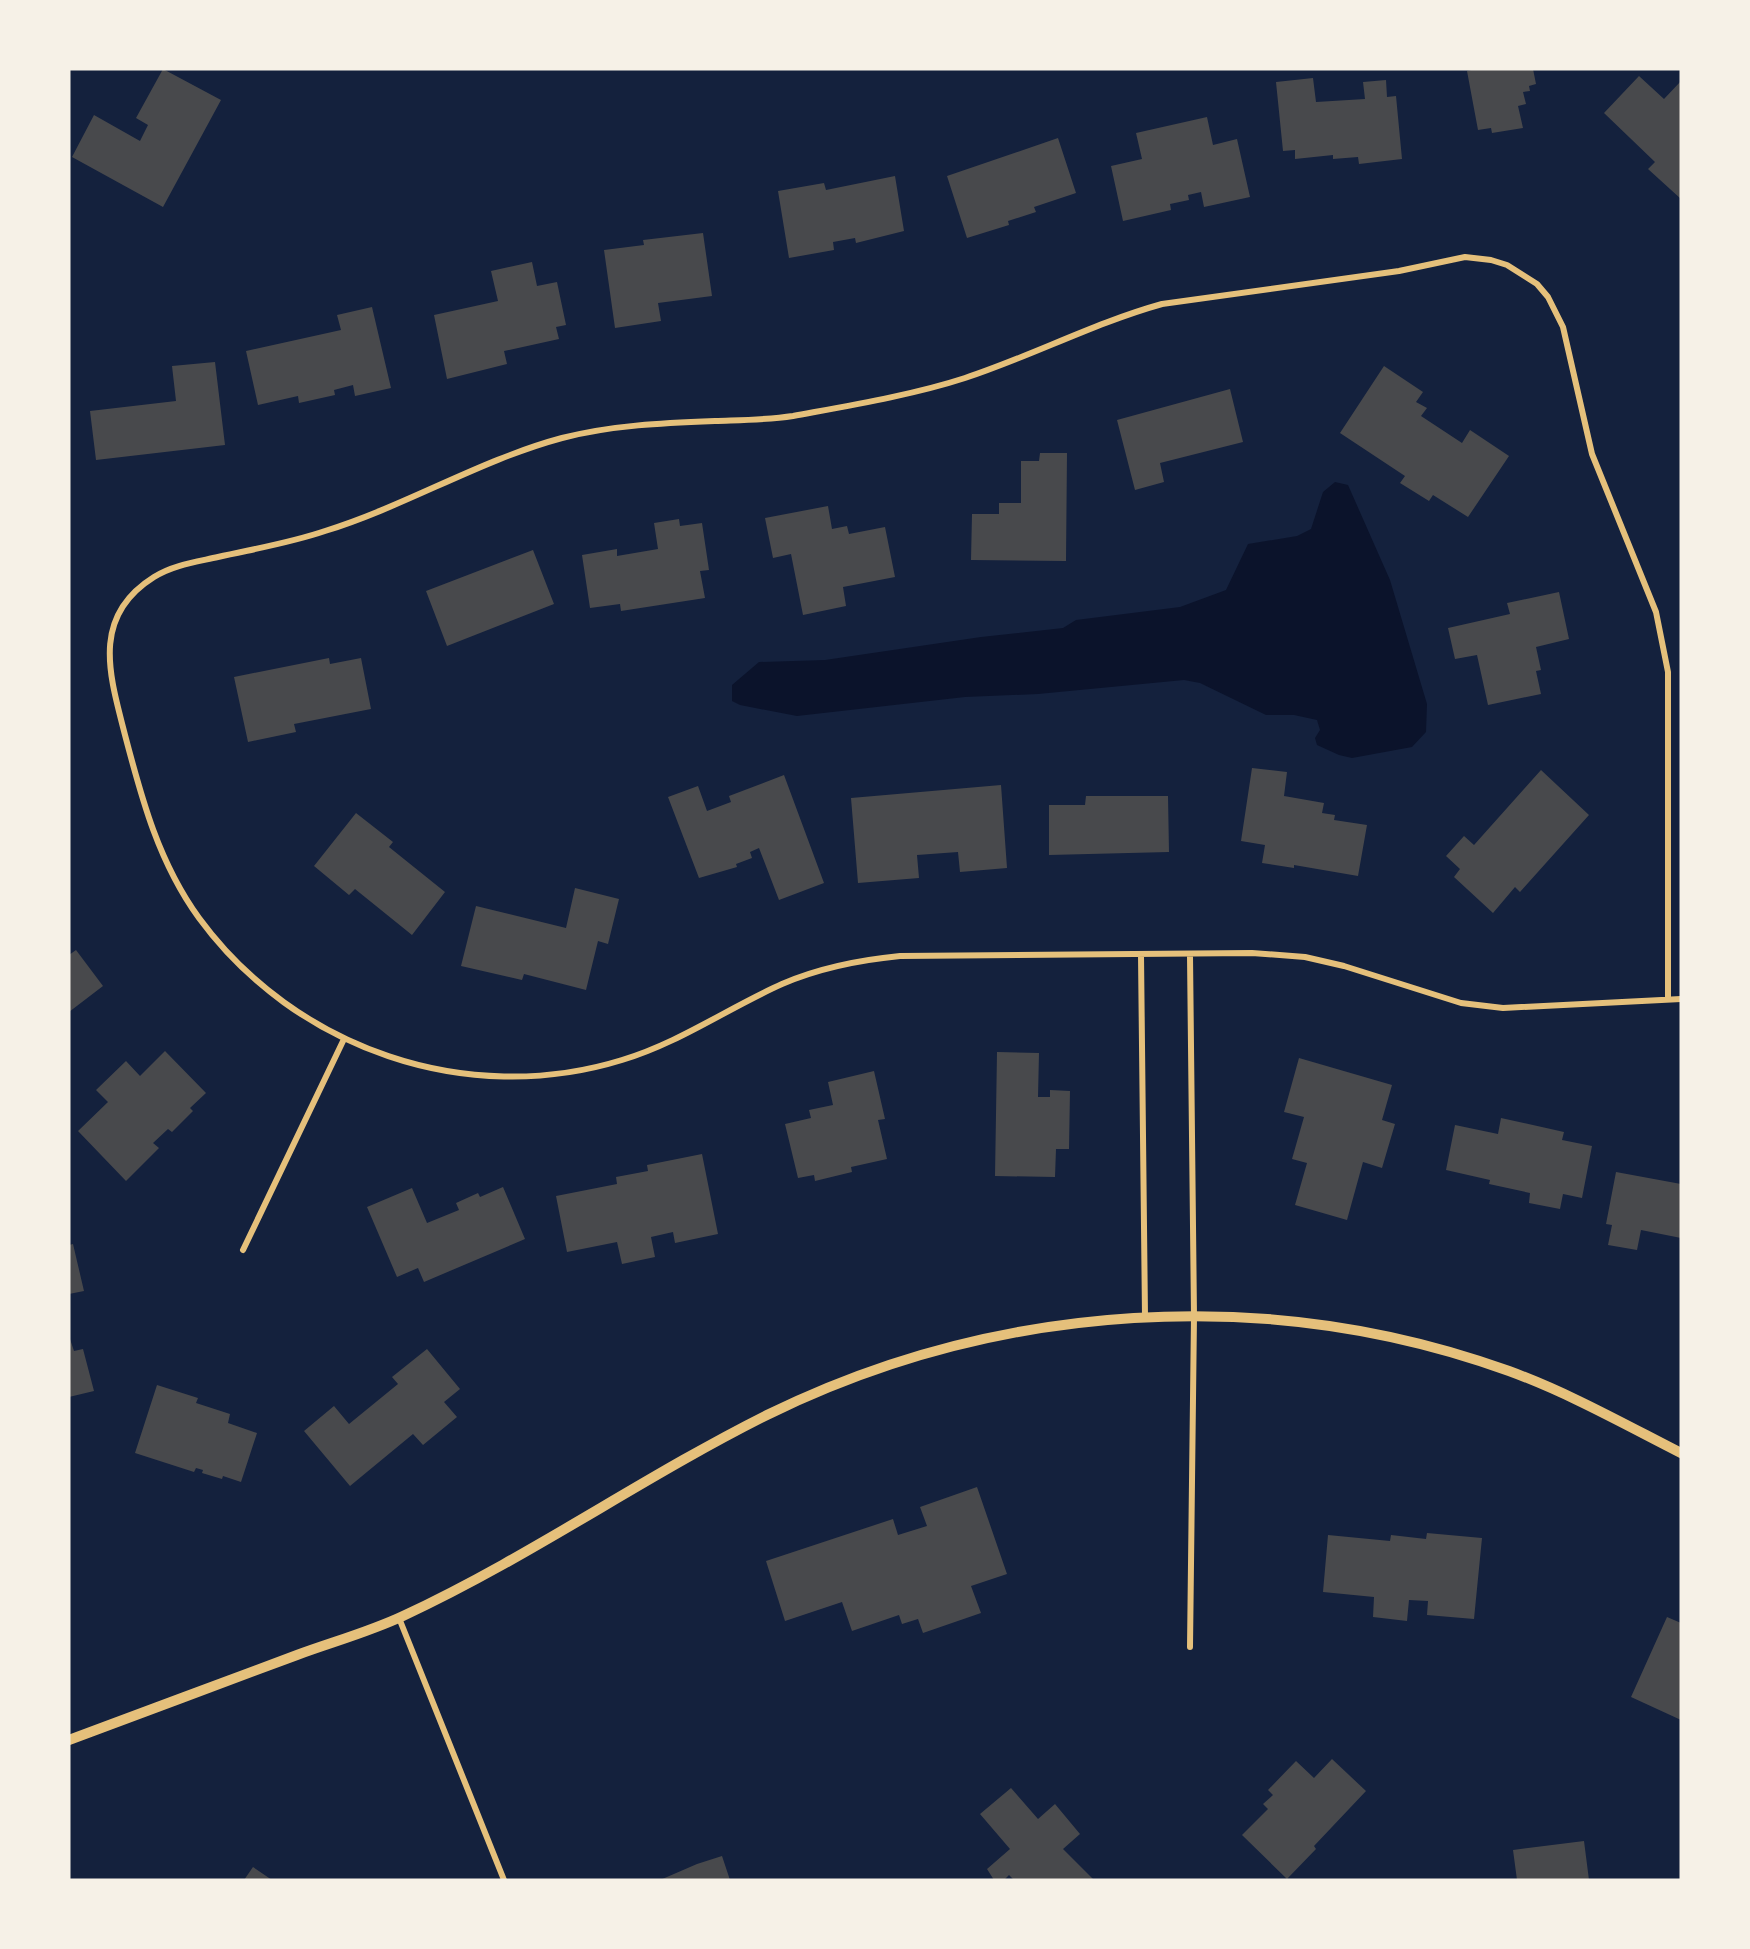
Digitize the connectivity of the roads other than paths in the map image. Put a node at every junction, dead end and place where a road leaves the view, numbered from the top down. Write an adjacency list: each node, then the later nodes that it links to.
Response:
1 (1141, 955): 2 (street); 5 (street); 8 (street)
2 (1190, 956): 3 (street); 7 (street)
3 (1668, 998): 4 (street); 5 (street)
4 (1681, 999)
5 (344, 1039): 6 (street)
6 (243, 1250)
7 (1194, 1316): 8 (street); 9 (street); 11 (street)
8 (1146, 1317): 10 (street)
9 (1681, 1454)
10 (399, 1618): 12 (street); 13 (street)
11 (1190, 1647)
12 (69, 1740)
13 (504, 1880)

